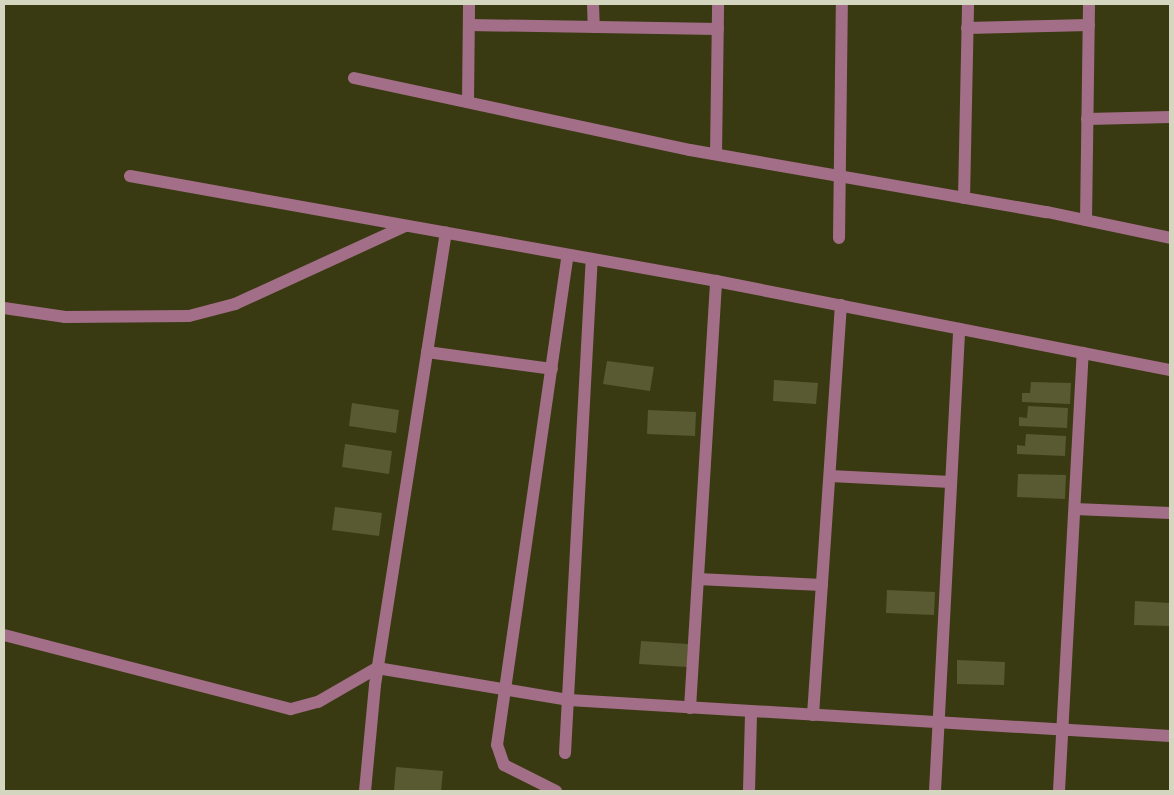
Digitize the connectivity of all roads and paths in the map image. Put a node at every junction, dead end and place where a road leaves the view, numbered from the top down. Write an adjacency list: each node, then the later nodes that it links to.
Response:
1 (469, 4): 7 (street)
2 (593, 4): 9 (street)
3 (718, 4): 11 (street)
4 (842, 4): 18 (street)
5 (968, 4): 10 (street)
6 (1089, 4): 8 (street)
7 (469, 25): 9 (street); 13 (street)
8 (1089, 25): 10 (street); 15 (street)
9 (594, 27): 11 (street)
10 (967, 28): 19 (street)
11 (718, 30): 16 (street)
12 (354, 78): 13 (street)
13 (468, 102): 16 (street)
14 (1170, 117): 15 (street)
15 (1087, 119): 20 (street)
16 (716, 154): 18 (street)
17 (130, 176): 21 (street)
18 (838, 176): 19 (street); 23 (street)
19 (964, 198): 20 (street)
20 (1086, 220): 24 (street)
21 (406, 226): 22 (street); 29 (street)
22 (446, 233): 25 (street); 31 (street)
23 (839, 238)
24 (1170, 238)
25 (568, 255): 26 (street); 33 (street)
26 (592, 259): 27 (street); 44 (street)
27 (716, 281): 28 (street); 39 (street)
28 (841, 306): 30 (street); 35 (street)
29 (4, 308)
30 (959, 329): 32 (street); 36 (street)
31 (427, 352): 33 (street); 42 (street)
32 (1084, 353): 34 (street); 37 (street)
33 (552, 369): 43 (street)
34 (1170, 370)
35 (830, 476): 36 (street); 40 (street)
36 (951, 482): 48 (street)
37 (1075, 509): 38 (street); 49 (street)
38 (1170, 513)
39 (698, 579): 40 (street); 45 (street)
40 (822, 585): 47 (street)
41 (4, 635): 42 (street)
42 (378, 668): 43 (street); 52 (street)
43 (504, 691): 44 (street); 53 (street)
44 (569, 700): 45 (street); 51 (street)
45 (690, 708): 46 (street)
46 (751, 712): 47 (street); 54 (street)
47 (813, 715): 48 (street)
48 (939, 722): 49 (street); 55 (street)
49 (1062, 730): 50 (street); 56 (street)
50 (1170, 736)
51 (566, 753)
52 (365, 791)
53 (556, 791)
54 (749, 791)
55 (935, 791)
56 (1058, 791)

